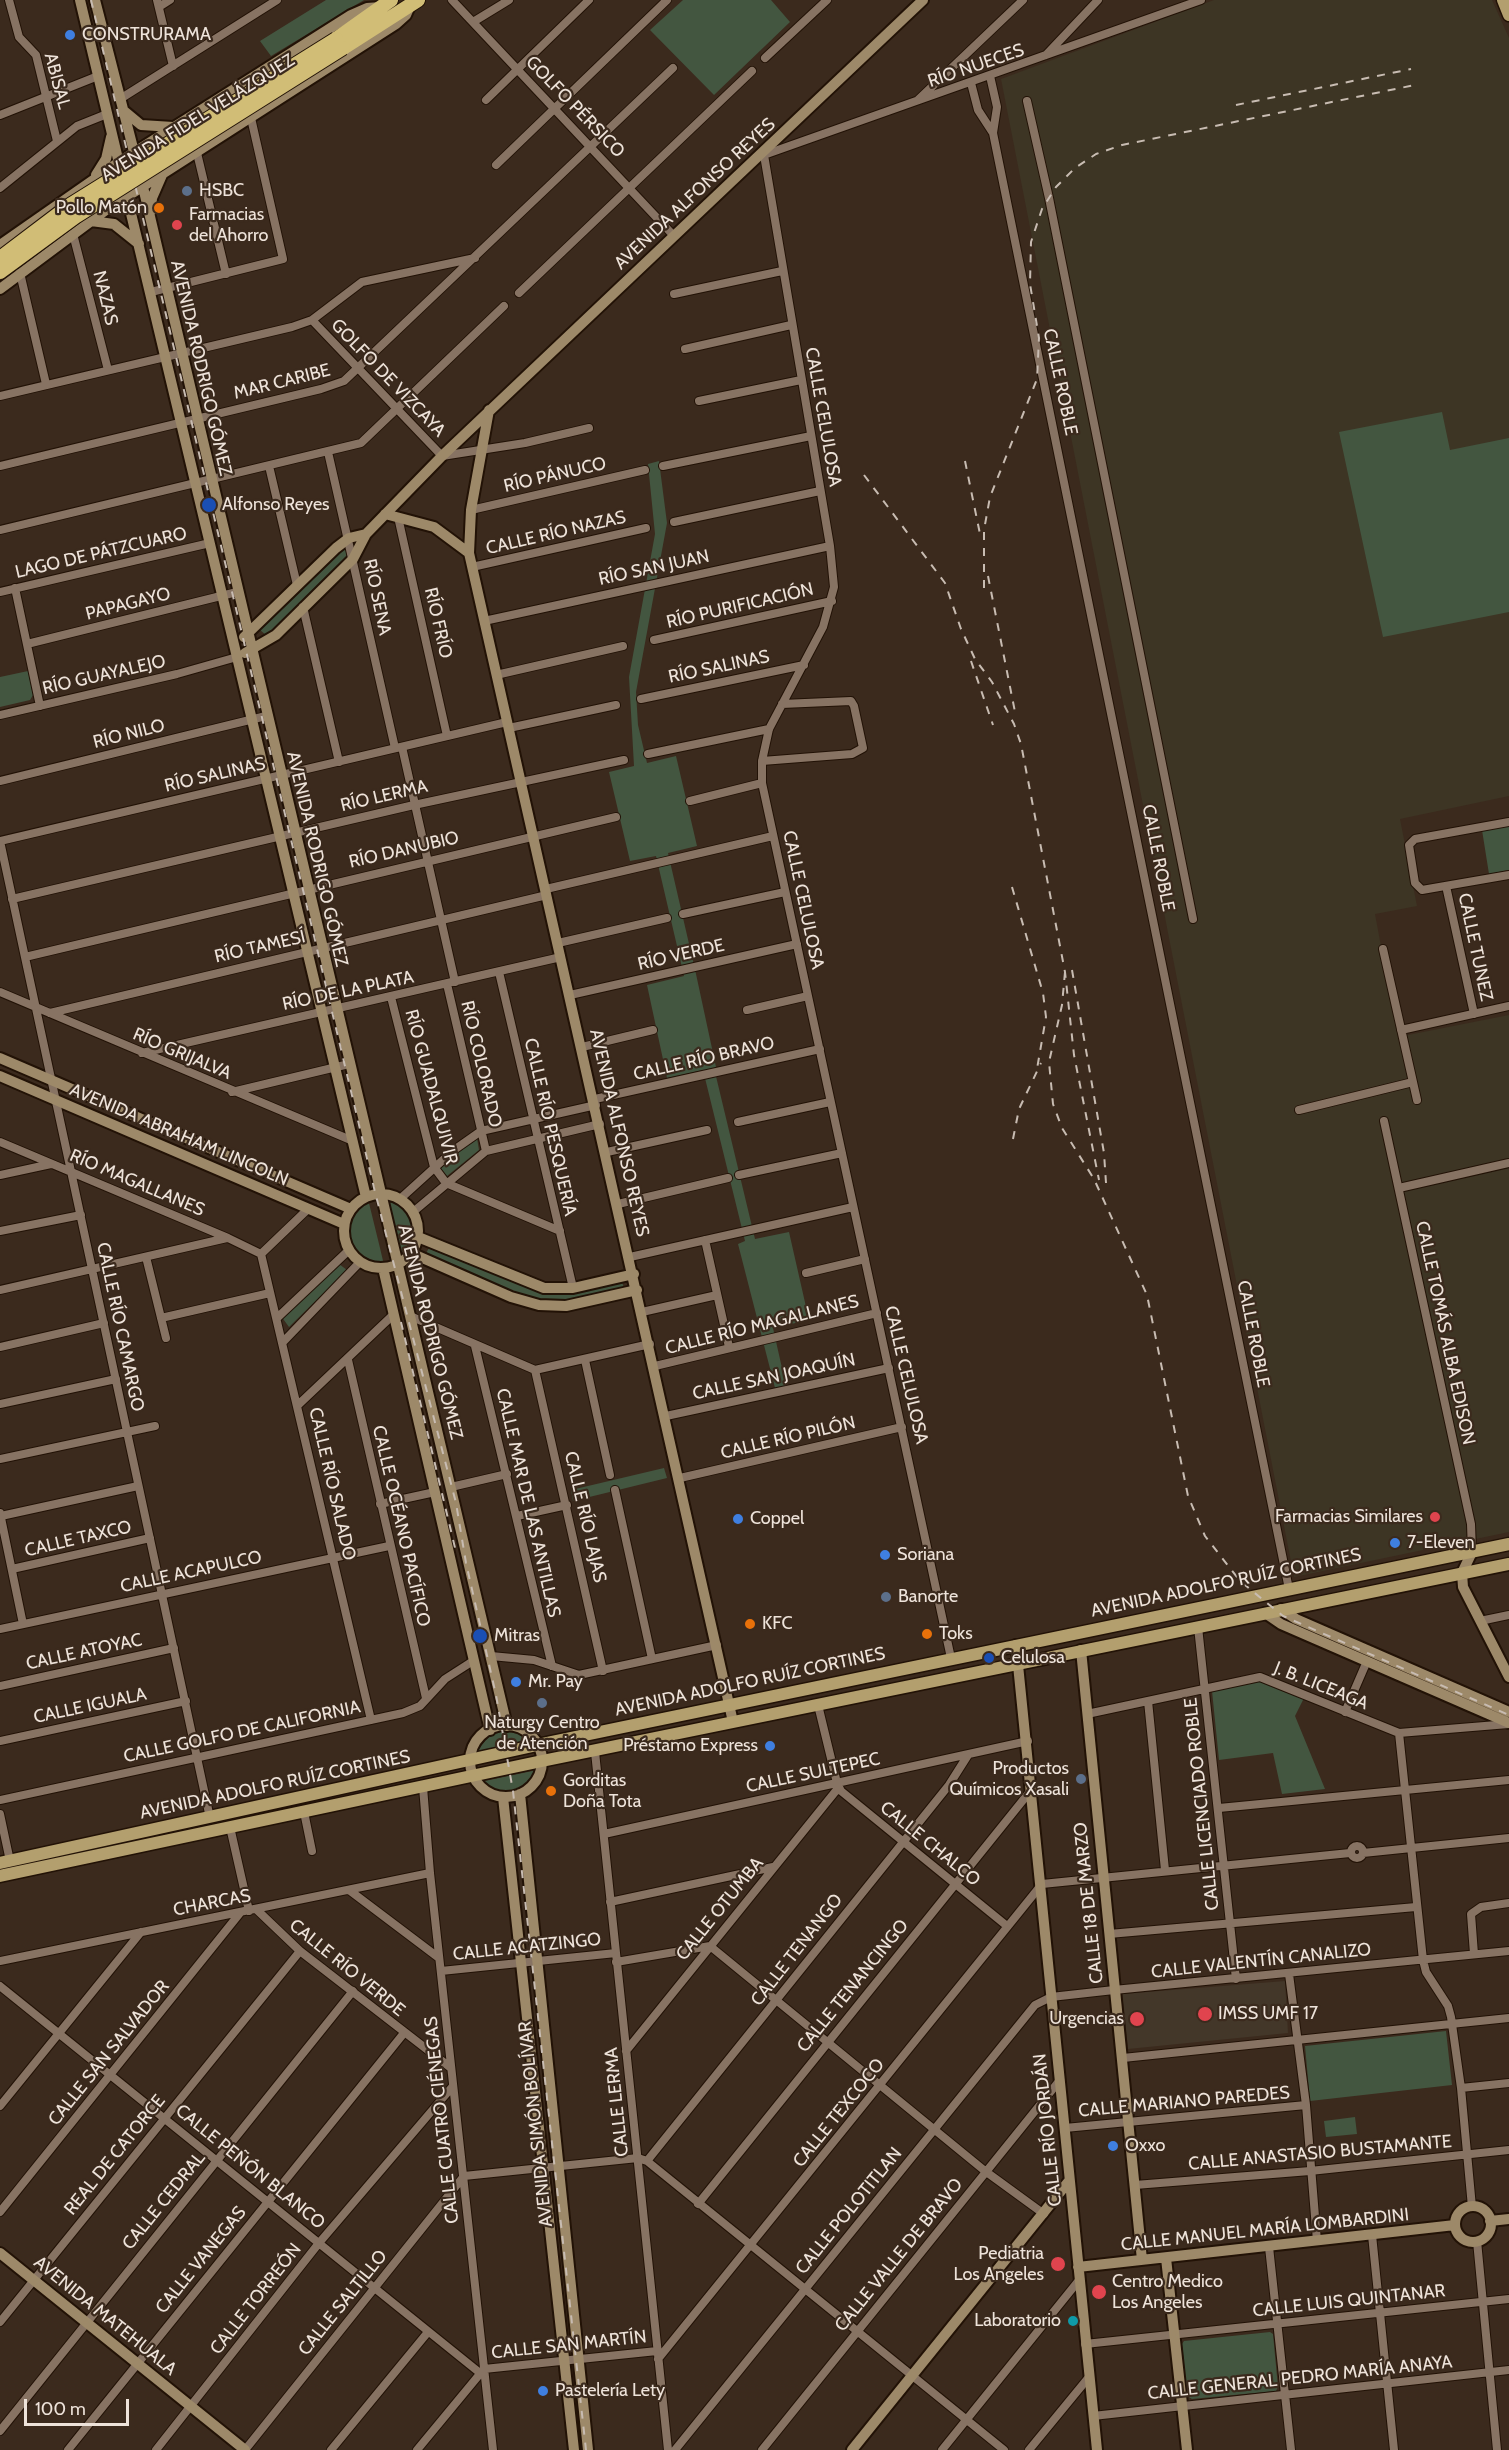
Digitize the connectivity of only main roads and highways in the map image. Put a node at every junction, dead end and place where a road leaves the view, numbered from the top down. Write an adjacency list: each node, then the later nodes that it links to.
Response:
1 (1503, 0): 4 (main road)
2 (386, 3): 5 (highway, AVENIDA FIDEL VELÁZQUEZ)
3 (414, 3): 5 (highway, AVENIDA FIDEL VELÁZQUEZ)
4 (1509, 15)
5 (340, 43): 6 (highway, AVENIDA FIDEL VELÁZQUEZ, bridge); 7 (highway, AVENIDA FIDEL VELÁZQUEZ, bridge)
6 (0, 258)
7 (0, 272)
8 (1509, 1544): 10 (main road, AVENIDA ADOLFO RUÍZ CORTINES)
9 (1509, 1563): 11 (main road, AVENIDA ADOLFO RUÍZ CORTINES)
10 (452, 1765): 11 (main road); 12 (main road, AVENIDA ADOLFO RUÍZ CORTINES)
11 (454, 1780): 13 (main road, AVENIDA ADOLFO RUÍZ CORTINES)
12 (5, 1862)
13 (0, 1876)

